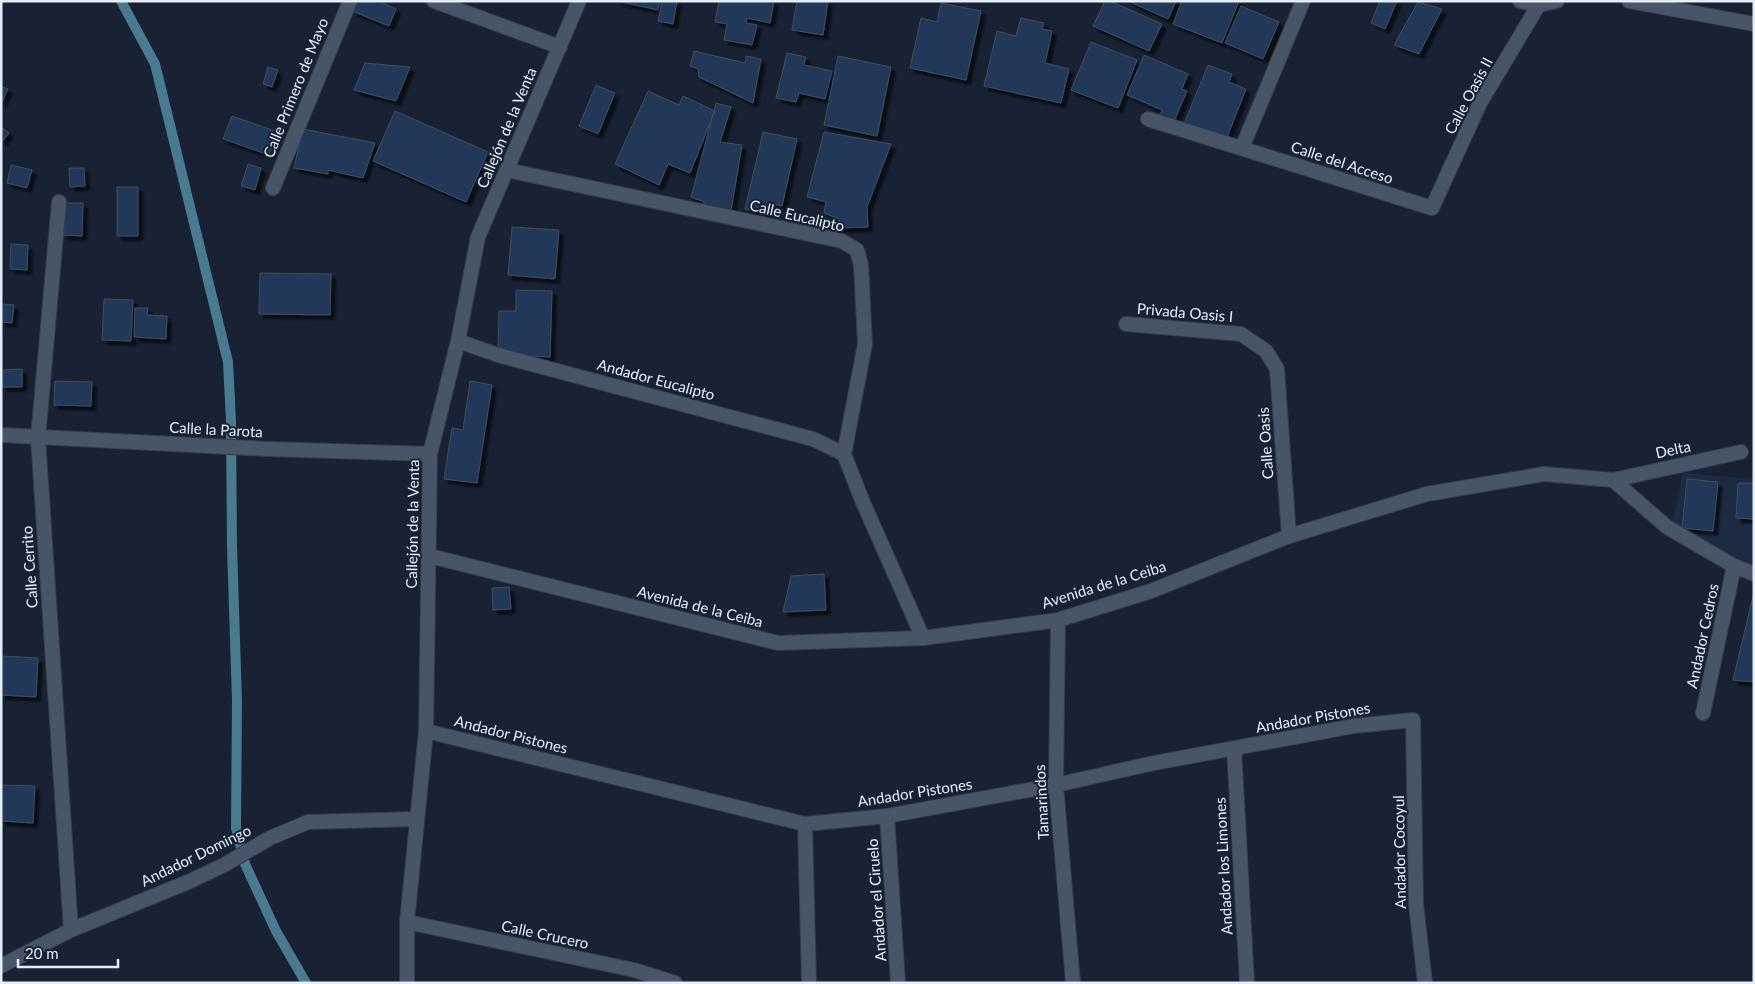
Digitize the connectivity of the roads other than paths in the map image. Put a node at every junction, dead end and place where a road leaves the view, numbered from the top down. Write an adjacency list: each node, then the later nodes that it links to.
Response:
1 (350, 1): 14 (street, Calle Primero de Mayo)
2 (434, 1): 10 (street)
3 (579, 1): 10 (street, Callejón de la Venta)
4 (1303, 1): 12 (street)
5 (1520, 1): 8 (street)
6 (1557, 1): 8 (street)
7 (1629, 1): 9 (street)
8 (1540, 3): 16 (street, Calle Oasis II)
9 (1754, 24)
10 (560, 47): 13 (street, Callejón de la Venta)
11 (1148, 119): 12 (street, Calle del Acceso)
12 (1242, 148): 16 (street, Calle del Acceso)
13 (507, 170): 18 (street, Callejón de la Venta); 24 (street, Calle Eucalipto)
14 (273, 188)
15 (60, 202): 21 (street, Calle Cerrito)
16 (1432, 208)
17 (1126, 324): 19 (street, Privada Oasis I)
18 (458, 341): 23 (street, Callejón de la Venta); 24 (street, Andador Eucalipto)
19 (1266, 351): 26 (street, Calle Oasis)
20 (1, 435): 21 (street, Calle la Parota)
21 (38, 438): 23 (street, Calle la Parota); 41 (street, Calle Cerrito)
22 (1741, 452): 25 (street, Delta)
23 (430, 454): 27 (street, Callejón de la Venta)
24 (844, 454): 31 (street)
25 (1613, 480): 26 (street, Avenida de la Ceiba); 28 (street)
26 (1289, 536): 30 (street, Avenida de la Ceiba)
27 (430, 556): 31 (street, Avenida de la Ceiba); 34 (street, Callejón de la Venta)
28 (1734, 566): 29 (street); 32 (street, Andador Cedros)
29 (1754, 574)
30 (1058, 620): 31 (street, Avenida de la Ceiba); 36 (street, Tamarindos)
31 (923, 638)
32 (1703, 713)
33 (1413, 720): 35 (street, Andador Pistones); 49 (street, Andador Cocoyul)
34 (426, 731): 38 (street, Callejón de la Venta); 39 (street, Andador Pistones)
35 (1234, 748): 36 (street, Andador Pistones); 48 (street, Andador los Limones)
36 (1056, 785): 37 (street, Andador Pistones); 47 (street, Tamarindos)
37 (887, 816): 39 (street, Andador Pistones); 46 (street, Andador el Ciruelo)
38 (416, 819): 40 (street, Callejón de la Venta); 41 (street, Andador Domingo)
39 (805, 824): 45 (street)
40 (407, 922): 43 (street, Callejón de la Venta); 44 (street, Calle Crucero)
41 (71, 930): 42 (street, Andador Domingo)
42 (1, 966)
43 (407, 983)
44 (675, 983)
45 (809, 983)
46 (898, 983)
47 (1073, 983)
48 (1247, 983)
49 (1425, 983)

